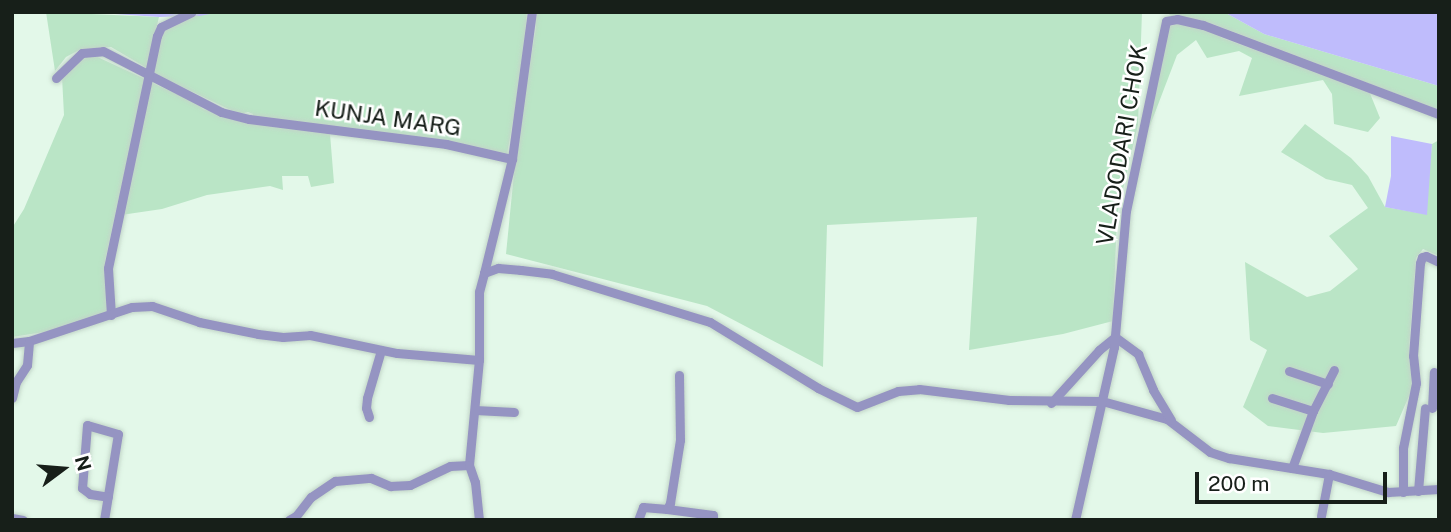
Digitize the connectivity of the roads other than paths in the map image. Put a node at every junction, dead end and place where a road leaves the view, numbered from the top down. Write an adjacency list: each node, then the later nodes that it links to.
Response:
1 (192, 12): 3 (street)
2 (532, 12): 6 (street)
3 (148, 77): 4 (street, KUNJA MARG); 6 (street, KUNJA MARG); 9 (street)
4 (56, 78)
5 (1439, 114): 10 (street, VLADODARI CHOK)
6 (512, 159): 8 (street)
7 (1439, 261): 24 (street)
8 (484, 273): 14 (street); 23 (street)
9 (111, 315): 11 (street); 13 (street)
10 (1115, 337): 22 (street, VLADODARI CHOK); 23 (street); 30 (street)
11 (29, 341): 12 (street); 20 (street)
12 (12, 343)
13 (381, 350): 14 (street); 29 (street)
14 (479, 360): 26 (street)
15 (1334, 370): 19 (street)
16 (1289, 371): 19 (street)
17 (1434, 372): 25 (street)
18 (679, 375): 38 (street)
19 (1328, 384): 27 (street)
20 (12, 398)
21 (1272, 398): 27 (street)
22 (1102, 401): 23 (street); 30 (street); 47 (street, VLADODARI CHOK)
23 (1051, 403)
24 (1411, 406): 25 (street); 36 (street)
25 (1432, 408): 35 (street)
26 (475, 410): 28 (street); 31 (street)
27 (1313, 411): 32 (street)
28 (514, 412)
29 (369, 417)
30 (1174, 425): 32 (street)
31 (469, 465): 43 (street); 44 (street)
32 (1292, 468): 33 (street)
33 (1329, 474): 36 (street); 39 (street)
34 (1439, 489): 35 (street)
35 (1418, 491): 36 (street)
36 (1403, 492)
37 (108, 497): 37 (street); 42 (street)
38 (667, 509): 45 (street); 46 (street)
39 (1321, 516)
40 (12, 518): 41 (street)
41 (20, 520)
42 (104, 520)
43 (289, 520)
44 (479, 520)
45 (638, 520)
46 (713, 520)
47 (1076, 520)

